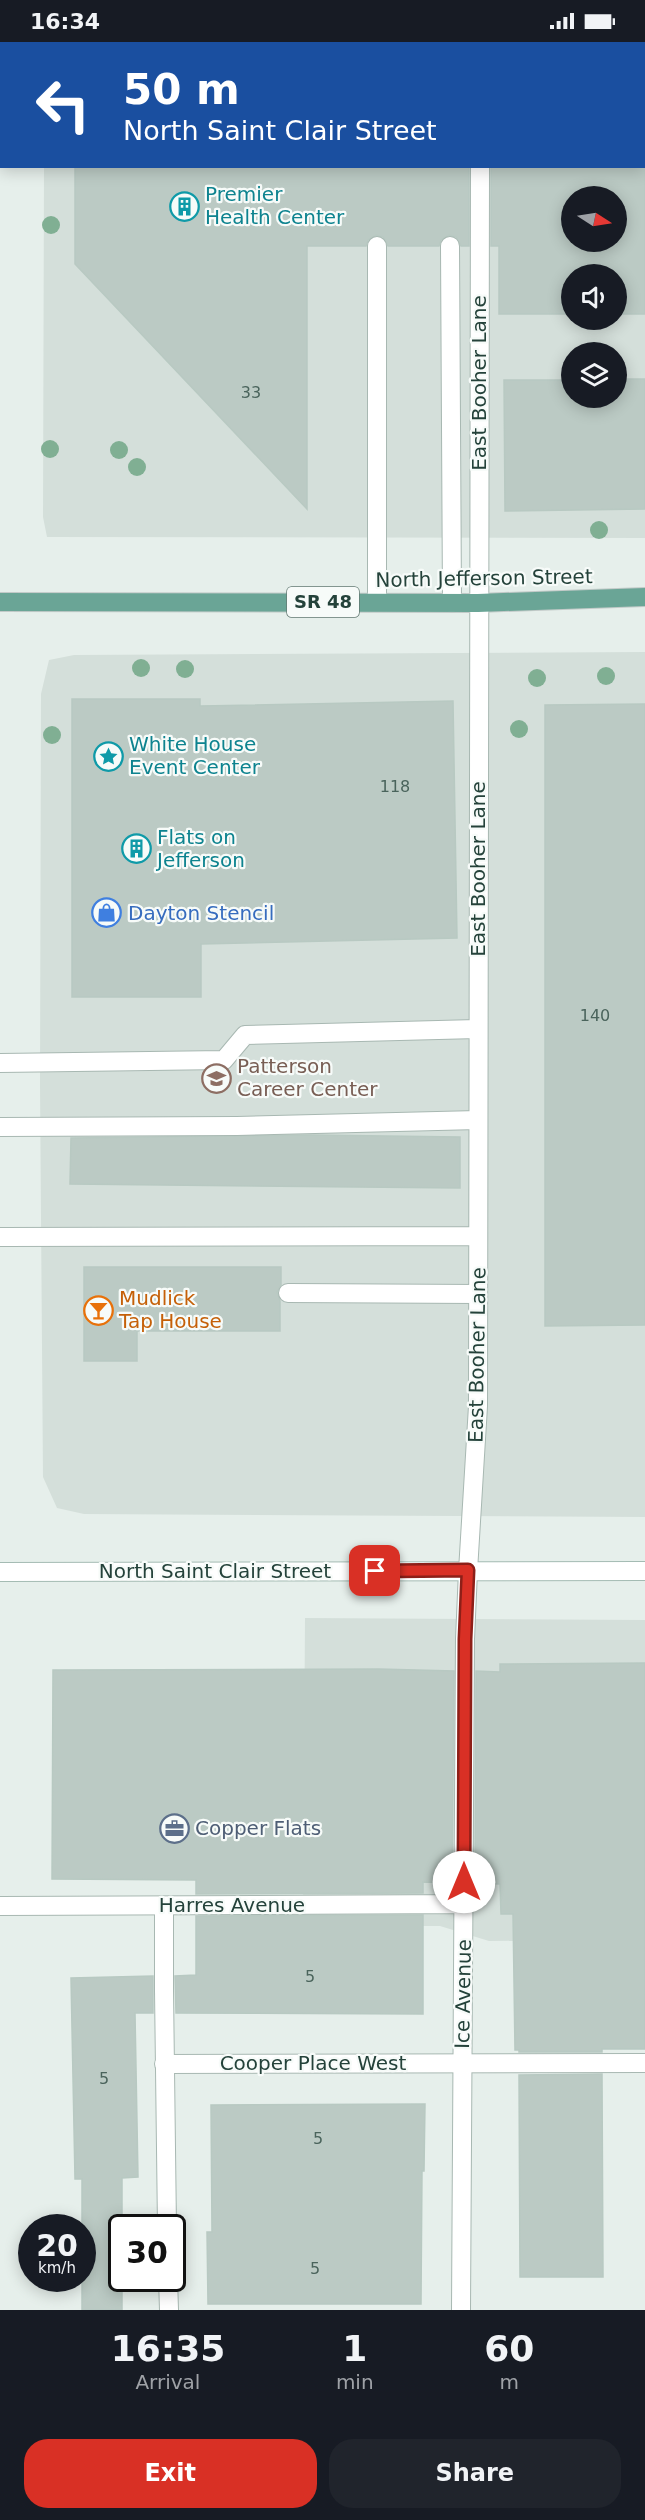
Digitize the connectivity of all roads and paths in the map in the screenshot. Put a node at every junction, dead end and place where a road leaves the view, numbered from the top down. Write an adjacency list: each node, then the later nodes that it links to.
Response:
1 (480, 168): 8 (street, East Booher Lane)
2 (377, 246): 6 (street)
3 (450, 246): 7 (street)
4 (645, 597): 8 (main road, North Jefferson Street / SR 48)
5 (0, 602): 6 (main road, North Jefferson Street / SR 48)
6 (377, 602): 7 (main road, North Jefferson Street / SR 48)
7 (452, 603): 8 (main road, North Jefferson Street / SR 48)
8 (478, 603): 9 (street, East Booher Lane)
9 (477, 1029): 10 (street); 11 (street, East Booher Lane)
10 (0, 1063)
11 (478, 1120): 12 (street); 13 (street, East Booher Lane)
12 (0, 1127)
13 (478, 1236): 14 (street); 16 (street, East Booher Lane)
14 (0, 1237)
15 (288, 1293): 16 (street)
16 (478, 1294): 17 (street, East Booher Lane)
17 (468, 1570): 18 (street, North Saint Clair Street); 19 (street, North Saint Clair Street); 20 (street, Ice Avenue)
18 (645, 1571)
19 (0, 1572)
20 (464, 1904): 22 (street, Harres Avenue); 23 (street, Ice Avenue)
21 (0, 1906): 22 (street, Harres Avenue)
22 (164, 1906): 25 (street)
23 (462, 2062): 24 (street, Cooper Place West); 25 (street, Cooper Place West); 29 (street, Ice Avenue)
24 (645, 2063)
25 (164, 2064): 26 (street)
26 (168, 2214)
27 (168, 2292): 28 (street)
28 (169, 2310)
29 (461, 2310)

